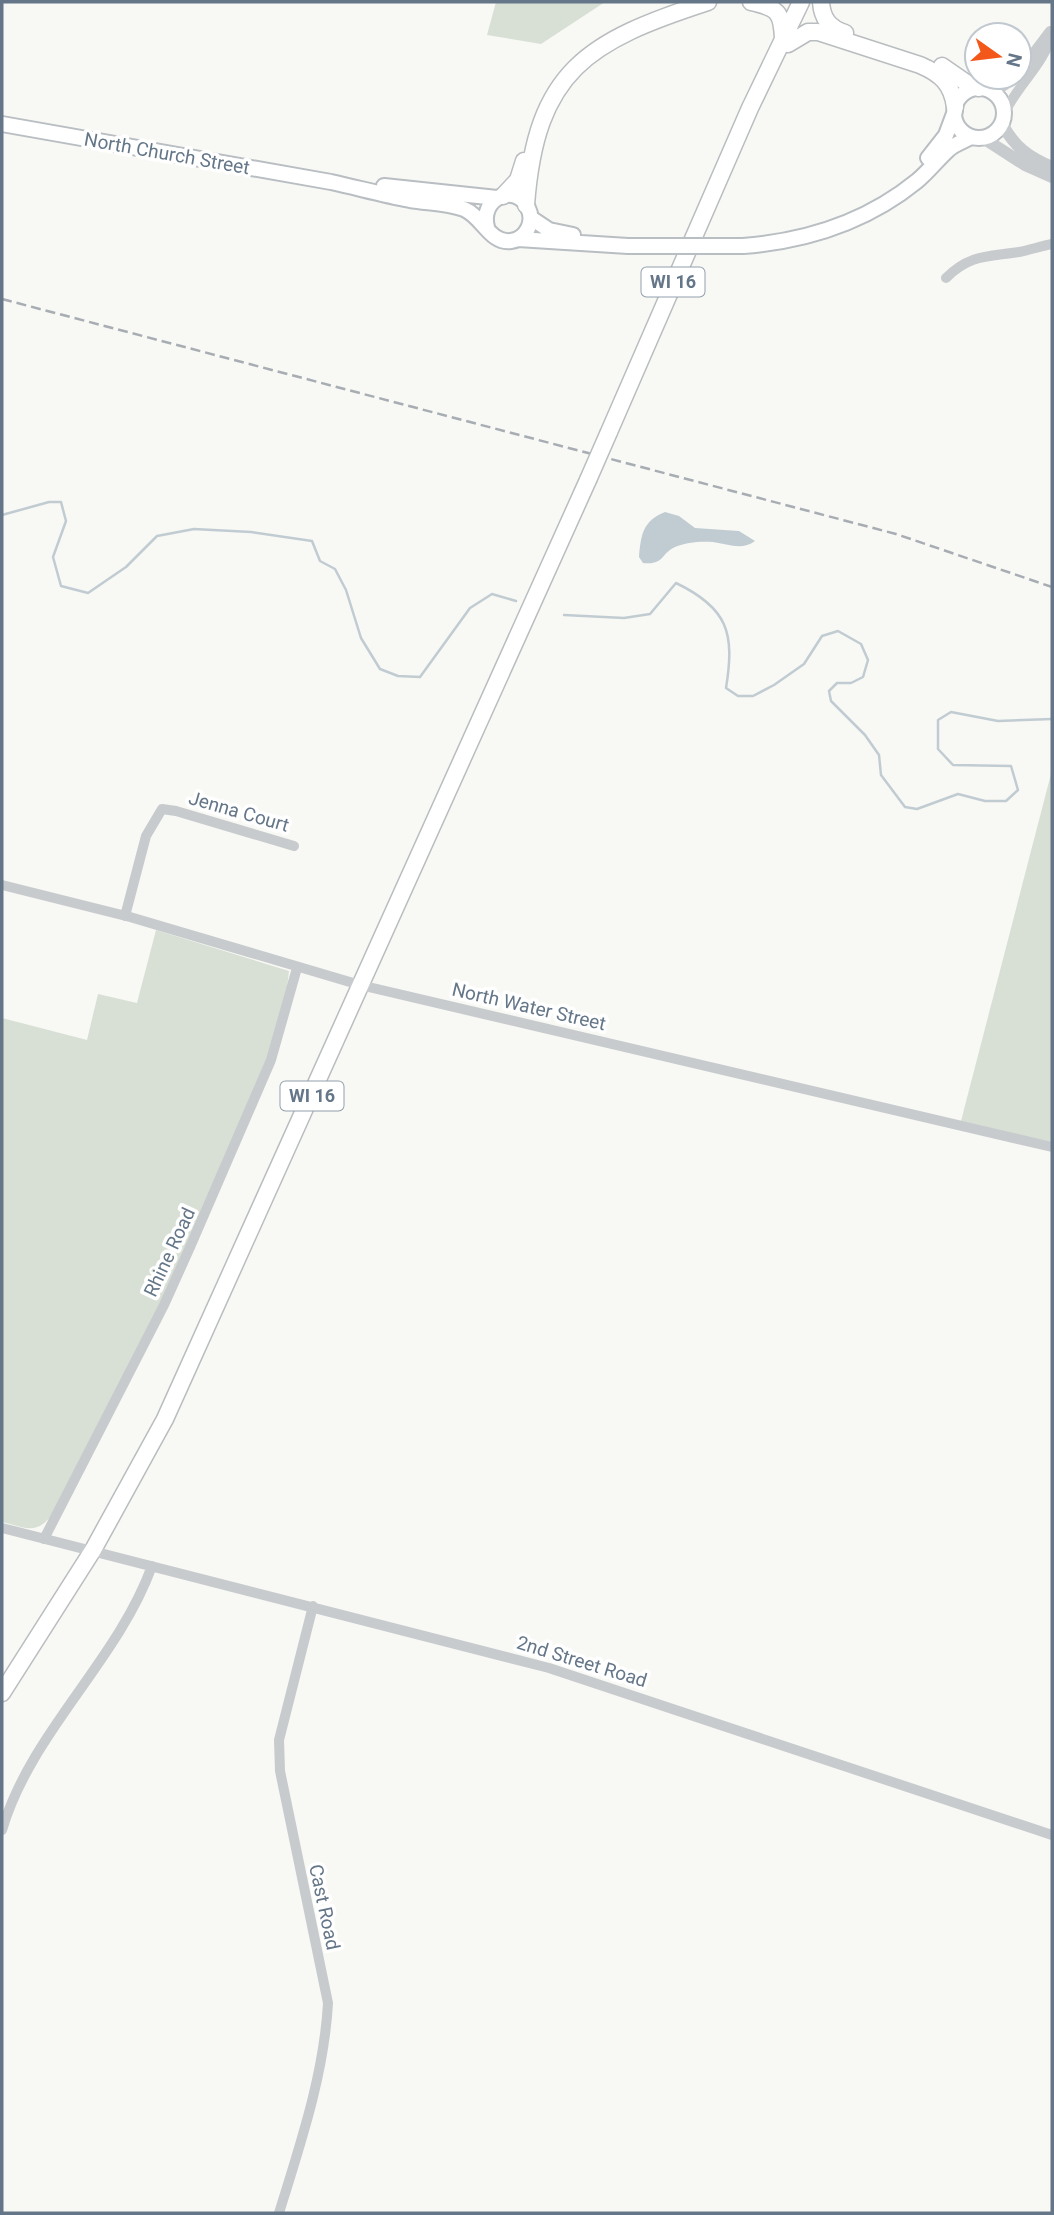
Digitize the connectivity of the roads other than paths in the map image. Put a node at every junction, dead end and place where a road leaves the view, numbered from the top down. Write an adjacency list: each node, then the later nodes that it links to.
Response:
1 (682, 2): 20 (highway)
2 (708, 2): 21 (highway)
3 (751, 2): 8 (highway)
4 (801, 2): 8 (highway, WI 16)
5 (811, 2): 8 (highway, WI 16)
6 (821, 2): 10 (highway)
7 (1052, 30): 9 (street); 14 (street)
8 (786, 42): 13 (highway); 32 (highway, WI 16, bridge)
9 (1033, 54)
10 (963, 80)
11 (976, 91): 13 (main road)
12 (986, 91): 14 (main road)
13 (955, 109): 16 (main road); 22 (main road)
14 (1003, 119): 16 (main road); 17 (street)
15 (2, 124): 19 (main road, North Church Street)
16 (977, 137): 18 (street); 22 (main road)
17 (1052, 167)
18 (1052, 177)
19 (331, 181): 20 (main road, North Church Street); 23 (main road, North Church Street)
20 (500, 197): 21 (main road); 23 (main road)
21 (528, 211): 24 (main road); 26 (main road)
22 (837, 225): 26 (main road, bridge)
23 (487, 227): 24 (main road)
24 (518, 239): 26 (main road)
25 (1052, 244): 27 (street)
26 (665, 246)
27 (946, 278)
28 (294, 846): 30 (street, Jenna Court)
29 (2, 885): 30 (street, North Water Street)
30 (125, 916): 31 (street, North Water Street)
31 (297, 968): 32 (street, North Water Street); 35 (street, Rhine Road)
32 (360, 985): 33 (street, North Water Street); 36 (highway, WI 16)
33 (1052, 1147)
34 (2, 1528): 35 (street, 2nd Street Road)
35 (44, 1539): 36 (street, 2nd Street Road)
36 (93, 1550): 37 (street, 2nd Street Road); 39 (highway, WI 16)
37 (152, 1566): 38 (street, 2nd Street Road); 40 (street)
38 (313, 1606): 41 (street, 2nd Street Road); 42 (street, Cast Road)
39 (2, 1693)
40 (2, 1830)
41 (1052, 1835)
42 (279, 2213)

